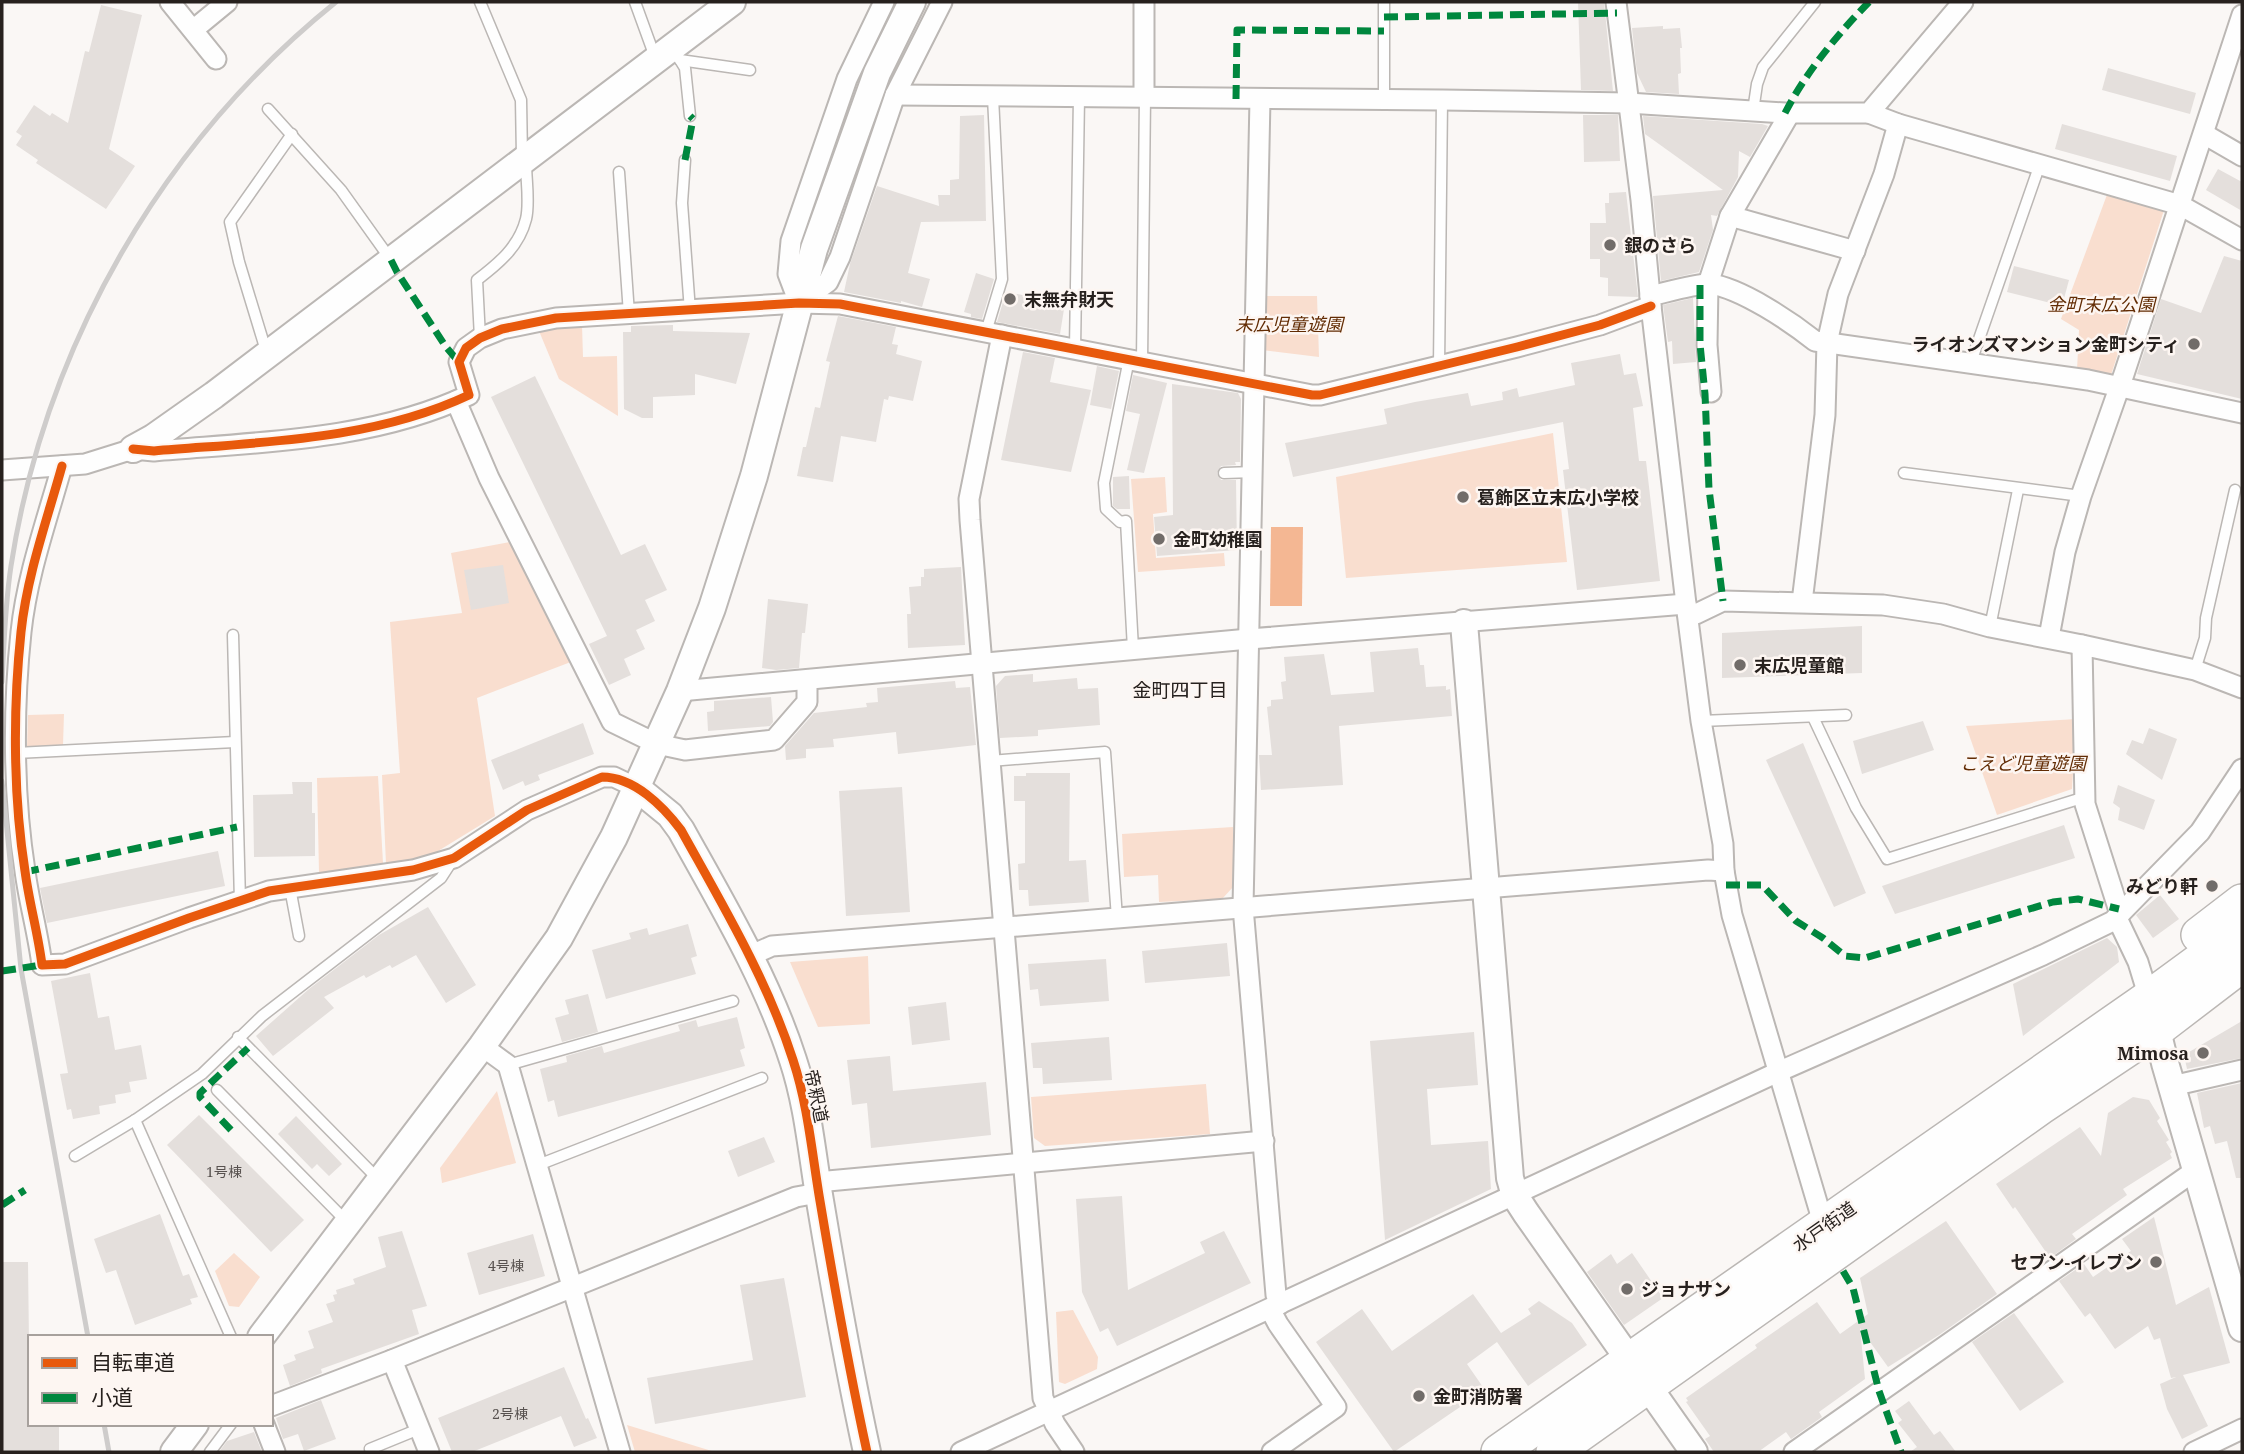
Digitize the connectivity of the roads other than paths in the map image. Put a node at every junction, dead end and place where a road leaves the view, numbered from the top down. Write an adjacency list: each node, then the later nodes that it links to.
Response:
1 (170, 2): 15 (street)
2 (227, 2): 15 (street)
3 (480, 2): 37 (lane)
4 (635, 2): 17 (lane)
5 (732, 2): 17 (street)
6 (884, 2): 48 (street)
7 (912, 2): 48 (street)
8 (943, 2): 20 (street)
9 (1144, 2): 23 (street)
10 (1384, 2): 25 (lane)
11 (1616, 2): 27 (street)
12 (1815, 2): 29 (lane)
13 (1963, 2): 31 (street)
14 (2242, 15): 16 (street)
15 (193, 30): 18 (street)
16 (2237, 51): 35 (street)
17 (669, 55): 19 (lane); 32 (lane); 37 (street)
18 (216, 59)
19 (750, 70)
20 (895, 95): 21 (street); 48 (street)
21 (993, 97): 22 (street); 51 (lane)
22 (1079, 97): 23 (street); 54 (lane)
23 (1145, 97): 24 (street); 56 (lane)
24 (1260, 99): 25 (street); 59 (street)
25 (1384, 100): 26 (street)
26 (1442, 100): 27 (street); 58 (lane)
27 (1628, 103): 29 (street); 47 (street)
28 (268, 109): 34 (lane)
29 (1753, 111): 30 (street)
30 (1790, 113): 31 (street); 42 (street)
31 (1869, 113): 33 (street)
32 (690, 116)
33 (1898, 124): 39 (street); 44 (street)
34 (292, 134): 45 (lane); 55 (lane)
35 (2204, 134): 36 (street); 41 (street)
36 (2242, 156)
37 (524, 160): 45 (street); 52 (lane)
38 (685, 160): 49 (lane)
39 (2040, 164): 41 (street); 57 (lane)
40 (619, 172): 50 (lane)
41 (2179, 205): 43 (street); 60 (street)
42 (1730, 216): 44 (street); 46 (street)
43 (2242, 240)
44 (1855, 251): 53 (street)
45 (391, 260): 55 (street)
46 (1708, 284): 47 (street); 53 (street); 61 (street)
47 (1651, 301): 58 (street); 74 (street)
48 (799, 303): 49 (street); 51 (street); 86 (street)
49 (690, 311): 50 (street)
50 (629, 314): 52 (street)
51 (994, 334): 54 (street); 82 (street)
52 (480, 338): 62 (street)
53 (1827, 343): 57 (street); 73 (street)
54 (1075, 349): 56 (street)
55 (267, 354): 64 (street)
56 (1136, 360): 59 (street); 81 (lane)
57 (1971, 362): 60 (street)
58 (1439, 366): 59 (street)
59 (1255, 385): 67 (street)
60 (2120, 386): 63 (street); 72 (street)
61 (1711, 392)
62 (456, 401): 64 (street); 91 (street)
63 (2242, 413)
64 (133, 449): 65 (street)
65 (62, 466): 66 (street); 92 (street)
66 (2, 470)
67 (1254, 472): 68 (lane); 79 (street)
68 (1224, 473)
69 (1904, 473): 70 (lane)
70 (2018, 490): 72 (lane); 76 (lane)
71 (2235, 490): 83 (lane)
72 (2081, 496): 78 (street)
73 (1802, 602): 74 (street); 76 (street)
74 (1687, 610): 75 (street); 89 (street)
75 (1464, 623): 79 (street); 100 (street)
76 (1990, 627): 78 (street)
77 (233, 635): 90 (lane)
78 (2049, 637): 80 (street)
79 (1249, 639): 81 (street); 103 (street)
80 (2082, 645): 83 (street); 96 (street)
81 (1133, 649): 82 (street)
82 (982, 662): 84 (street); 93 (street)
83 (2195, 670): 85 (street)
84 (807, 680): 86 (street); 91 (street)
85 (2242, 688)
86 (680, 691): 91 (street)
87 (1846, 715): 88 (lane)
88 (1813, 717): 89 (lane); 96 (lane)
89 (1701, 721): 98 (street)
90 (235, 742): 92 (lane); 101 (lane)
91 (657, 744): 95 (street)
92 (16, 753): 101 (street)
93 (990, 761): 105 (lane); 106 (street)
94 (2242, 769): 104 (street)
95 (637, 788): 97 (street); 109 (street, 帝釈道); 115 (street)
96 (2085, 797): 104 (street)
97 (454, 858): 99 (street); 114 (lane)
98 (1724, 871): 100 (street); 118 (street)
99 (290, 888): 101 (street); 108 (lane)
100 (1485, 889): 103 (street); 130 (street)
101 (240, 901)
102 (2242, 902): 113 (highway)
103 (1243, 906): 105 (street); 123 (street)
104 (2118, 916): 113 (street); 118 (street)
105 (1117, 918): 106 (street)
106 (1004, 927): 109 (street); 126 (street)
107 (2242, 930): 113 (highway, 水戸街道)
108 (299, 936)
109 (749, 956): 129 (street, 帝釈道)
110 (2242, 964): 113 (highway, 水戸街道)
111 (2242, 989): 113 (highway, 水戸街道)
112 (733, 1001): 116 (lane)
113 (2153, 1014): 120 (street); 132 (highway, 水戸街道); 139 (highway, 水戸街道)
114 (238, 1038): 122 (lane); 128 (lane)
115 (482, 1046): 116 (street); 128 (street)
116 (508, 1065): 125 (street)
117 (2242, 1070): 120 (street)
118 (1778, 1072): 130 (street); 132 (street)
119 (762, 1078): 125 (lane)
120 (2172, 1086): 127 (street)
121 (217, 1090): 131 (lane)
122 (135, 1120): 124 (lane); 136 (lane)
123 (1264, 1141): 126 (street); 134 (street)
124 (75, 1156)
125 (538, 1164): 133 (street)
126 (1025, 1164): 129 (street); 141 (street)
127 (2196, 1170): 135 (street); 160 (street)
128 (379, 1181): 131 (street)
129 (818, 1188): 133 (street); 153 (street, 帝釈道)
130 (1515, 1196): 134 (street); 139 (street)
131 (347, 1223): 137 (street)
132 (1824, 1226): 139 (highway, 水戸街道)
133 (573, 1286): 138 (street); 152 (street)
134 (1275, 1307): 141 (street); 156 (street)
135 (2242, 1328)
136 (231, 1335)
137 (263, 1335)
138 (392, 1360): 140 (street); 145 (street)
139 (1639, 1373): 157 (highway, 水戸街道); 158 (highway, 水戸街道); 159 (street)
140 (273, 1405)
141 (1048, 1412): 154 (street); 155 (street)
142 (194, 1426): 147 (street)
143 (230, 1426): 148 (lane)
144 (265, 1426): 149 (street)
145 (419, 1429): 150 (lane); 151 (street)
146 (2242, 1429): 161 (street)
147 (174, 1452)
148 (210, 1452)
149 (275, 1452)
150 (371, 1452)
151 (429, 1452)
152 (620, 1452)
153 (867, 1452)
154 (961, 1452)
155 (1074, 1452)
156 (1272, 1452)
157 (1499, 1452)
158 (1553, 1452)
159 (1694, 1452)
160 (1794, 1452)
161 (2194, 1452)

